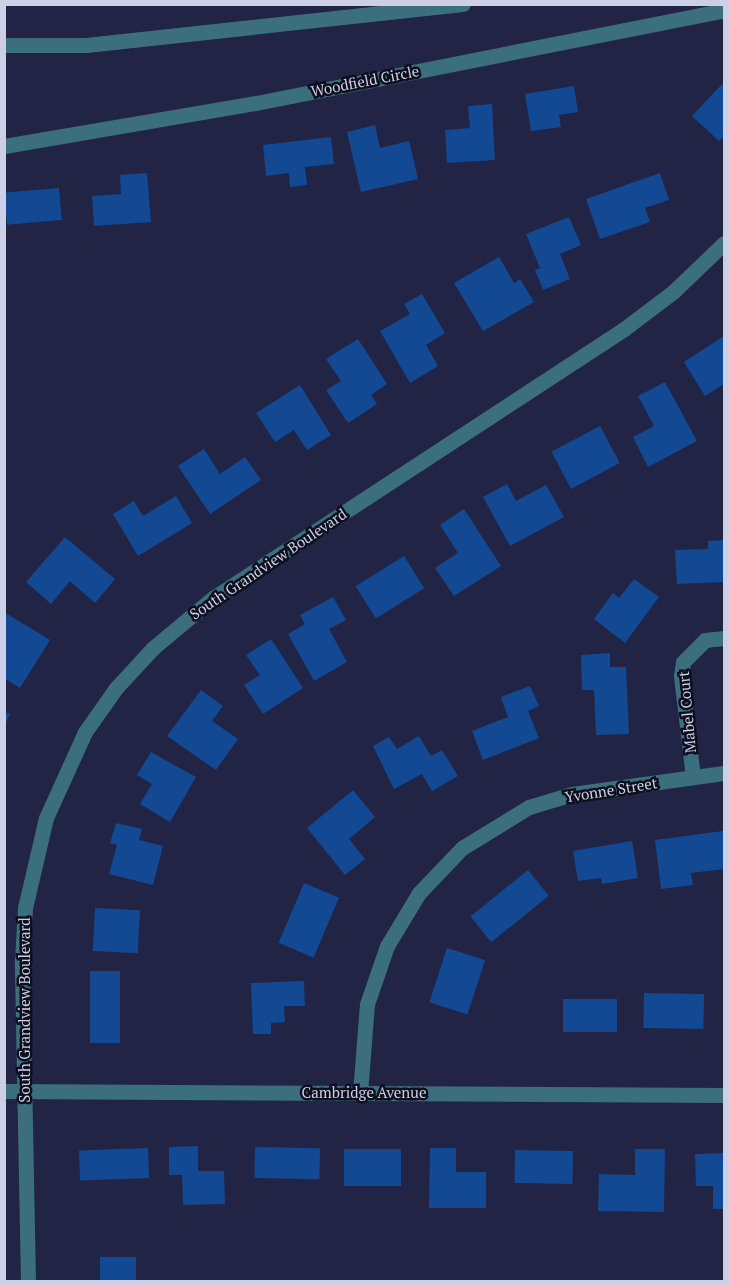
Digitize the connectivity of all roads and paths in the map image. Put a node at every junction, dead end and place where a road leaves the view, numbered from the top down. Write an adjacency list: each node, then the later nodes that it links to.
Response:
1 (463, 4): 3 (street)
2 (724, 10): 4 (street, Woodfield Circle)
3 (4, 45)
4 (4, 146)
5 (722, 250): 10 (street, South Grandview Boulevard)
6 (724, 638): 8 (street, Mabel Court)
7 (724, 773): 8 (street, Yvonne Street)
8 (693, 777): 11 (street, Yvonne Street)
9 (4, 1091): 10 (street, Cambridge Avenue)
10 (24, 1091): 11 (street, Cambridge Avenue); 13 (street, South Grandview Boulevard)
11 (360, 1093): 12 (street, Cambridge Avenue)
12 (724, 1095)
13 (28, 1281)

